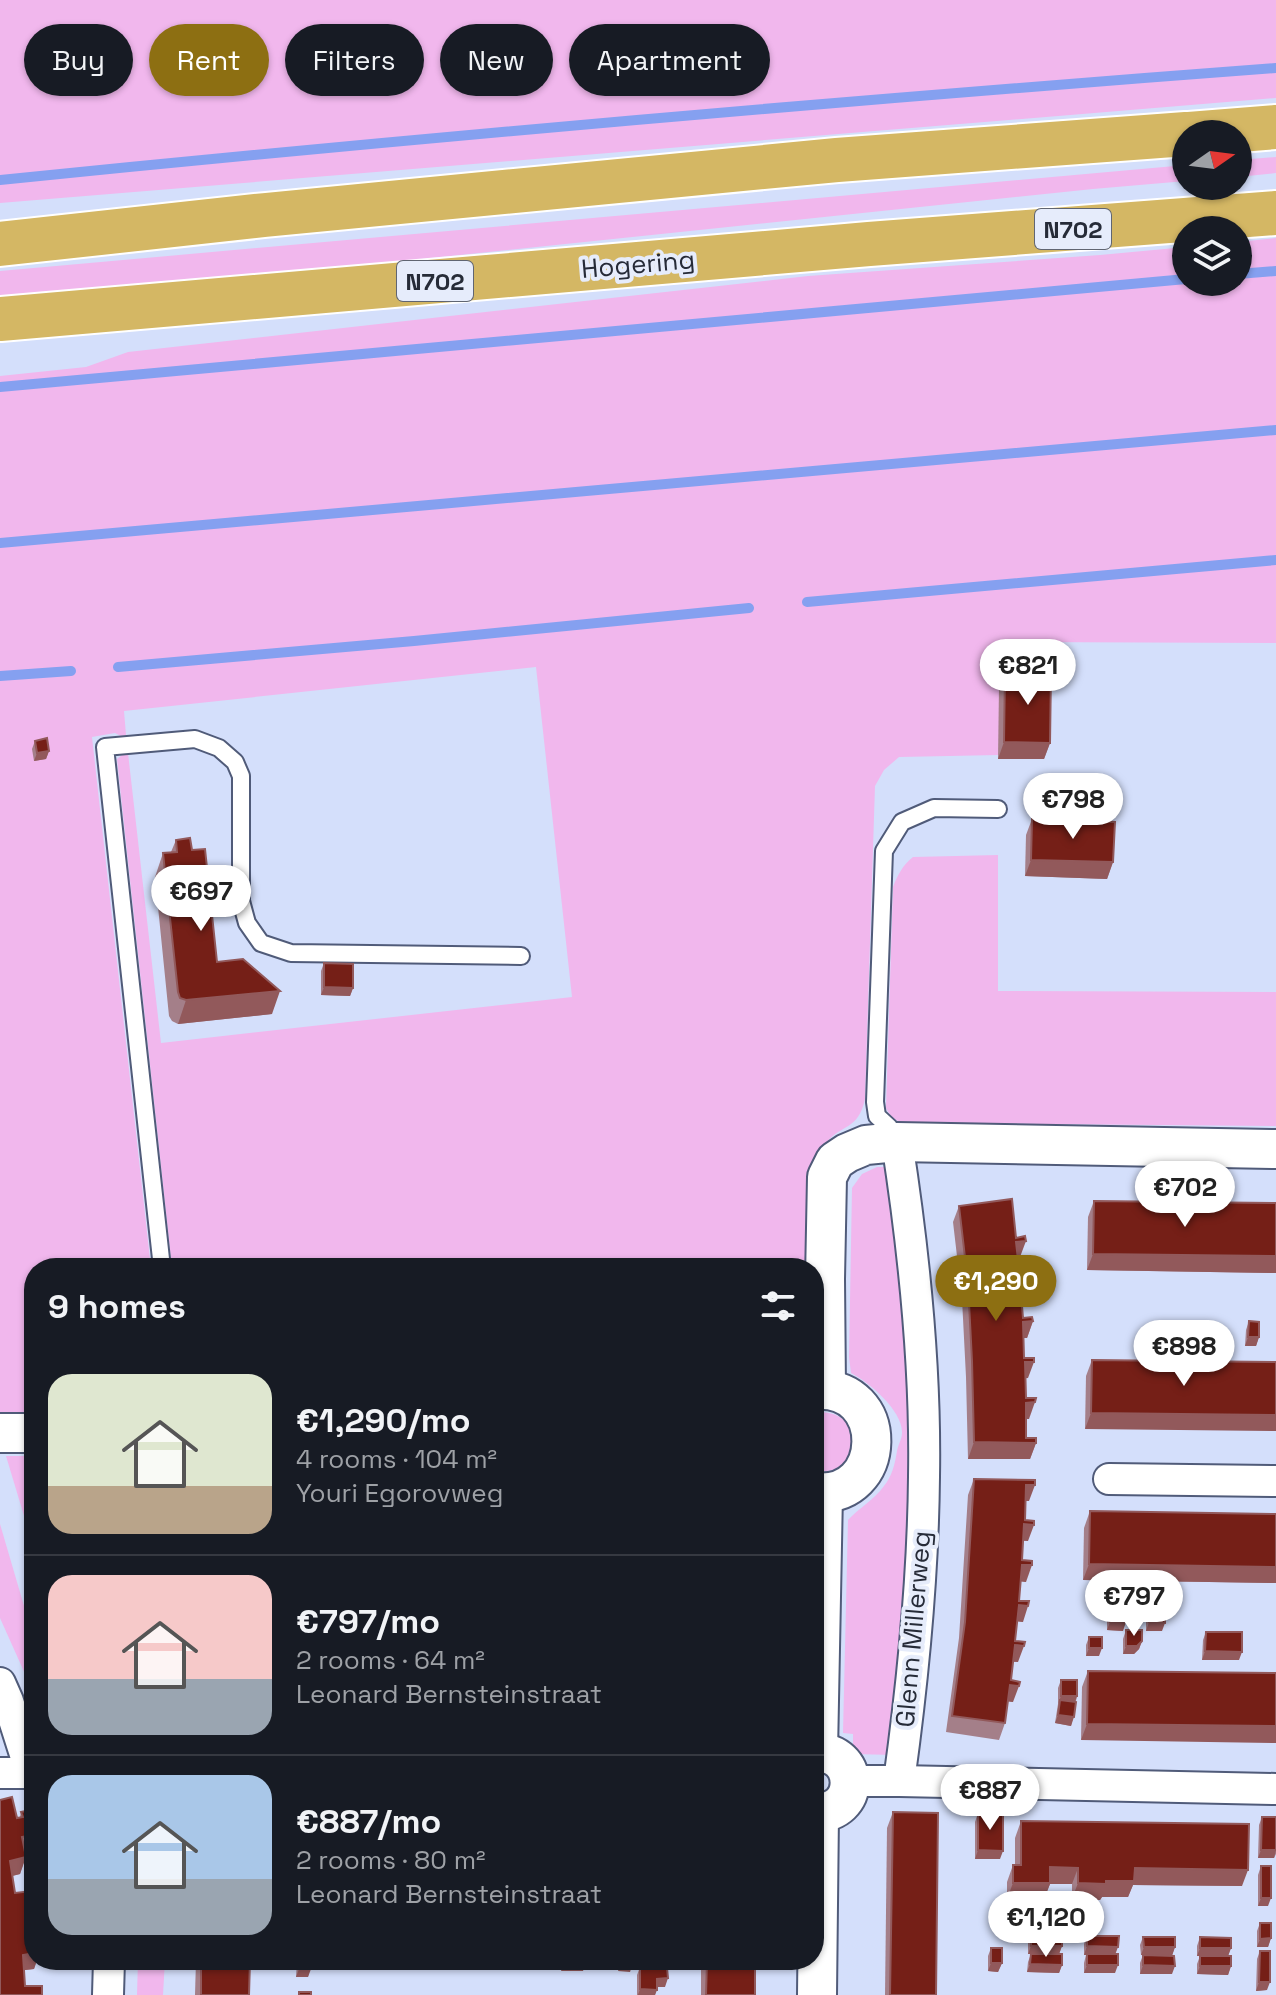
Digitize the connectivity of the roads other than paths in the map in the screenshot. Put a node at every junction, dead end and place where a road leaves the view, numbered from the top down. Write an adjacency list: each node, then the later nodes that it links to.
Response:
1 (1276, 127): 2 (highway)
2 (1252, 129)
3 (1172, 135): 5 (highway)
4 (1276, 213): 6 (highway, Hogering / N702)
5 (0, 244)
6 (0, 319)
7 (998, 809): 9 (lane)
8 (521, 956): 11 (lane)
9 (897, 1142): 10 (street); 12 (street); 25 (street, Glenn Millerweg)
10 (1276, 1149)
11 (161, 1258)
12 (824, 1301)
13 (824, 1390): 18 (street)
14 (0, 1433): 15 (street)
15 (24, 1433)
16 (1109, 1479): 17 (street)
17 (1276, 1481)
18 (824, 1491)
19 (0, 1683): 20 (street)
20 (24, 1748)
21 (824, 1755): 24 (street)
22 (0, 1773): 23 (street)
23 (24, 1773)
24 (850, 1781): 25 (street); 27 (street)
25 (899, 1781): 26 (street)
26 (1276, 1789)
27 (824, 1812)
28 (109, 1970): 30 (street)
29 (817, 1970): 31 (street)
30 (108, 1995)
31 (817, 1995)

